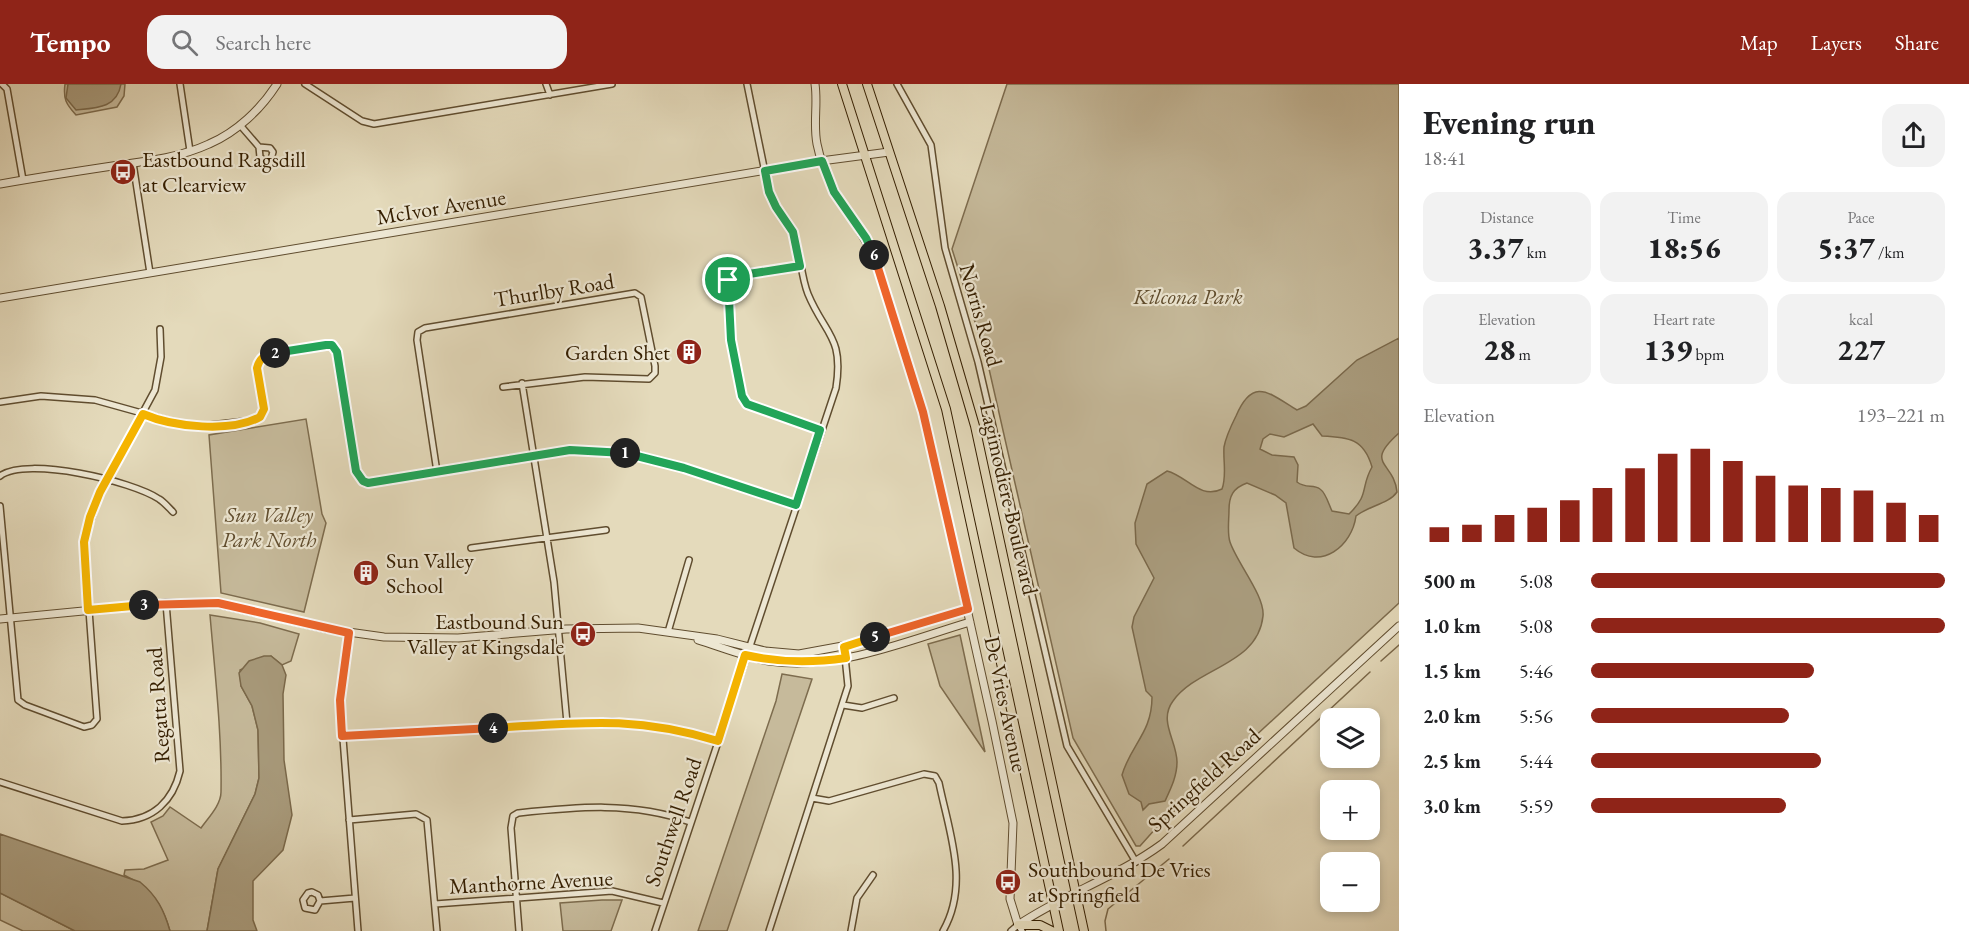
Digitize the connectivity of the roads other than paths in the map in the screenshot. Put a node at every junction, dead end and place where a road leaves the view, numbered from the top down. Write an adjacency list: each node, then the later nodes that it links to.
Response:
1 (2, 84): 12 (street)
2 (180, 84): 16 (street)
3 (278, 84): 14 (street)
4 (306, 84): 13 (street)
5 (546, 84): 13 (street)
6 (612, 84): 13 (street)
7 (747, 84): 21 (street, Southwell Road)
8 (815, 84): 19 (street, De Vries Avenue)
9 (842, 84): 18 (main road, Lagimodiere Boulevard)
10 (867, 84): 17 (main road, Lagimodiere Boulevard)
11 (897, 84): 68 (street, Norris Road)
12 (9, 87): 22 (street)
13 (550, 95)
14 (240, 125): 15 (street); 16 (street)
15 (259, 147)
16 (190, 151): 20 (street)
17 (889, 152): 18 (street, McIvor Avenue); 70 (main road, Lagimodiere Boulevard)
18 (865, 154): 19 (street, McIvor Avenue); 76 (main road, Lagimodiere Boulevard)
19 (822, 161): 21 (street, McIvor Avenue); 45 (street, De Vries Avenue)
20 (133, 163): 22 (street); 25 (street)
21 (765, 171): 24 (street, Southwell Road); 25 (street, McIvor Avenue)
22 (23, 180): 23 (street)
23 (0, 184)
24 (800, 266): 32 (street, Southwell Road); 32 (street)
25 (150, 273): 26 (street, McIvor Avenue)
26 (0, 298)
27 (160, 329): 31 (street)
28 (522, 384): 29 (street, Thurlby Road); 33 (street); 34 (street, Thurlby Road)
29 (503, 387)
30 (0, 402): 31 (street)
31 (143, 414): 34 (street); 36 (street)
32 (820, 430): 37 (street, Southwell Road)
33 (535, 456): 34 (street); 37 (street); 41 (street)
34 (437, 472)
35 (0, 476): 36 (street)
36 (108, 478): 39 (street); 46 (street)
37 (796, 505): 55 (street, Southwell Road)
38 (0, 506): 47 (street)
39 (173, 512)
40 (606, 530): 41 (street)
41 (547, 538): 42 (street); 51 (street)
42 (471, 548)
43 (689, 560): 52 (street)
44 (166, 603): 46 (street); 53 (street); 64 (street, Regatta Road)
45 (968, 609): 49 (street, De Vries Avenue); 56 (street)
46 (88, 610): 47 (street); 47 (street)
47 (9, 618): 48 (street)
48 (0, 619)
49 (970, 622): 58 (street); 77 (street, De Vries Avenue)
50 (1399, 626): 68 (street, Springfield Road)
51 (559, 630): 52 (street); 53 (street); 61 (street)
52 (668, 632): 54 (street)
53 (349, 633): 62 (street)
54 (682, 634): 55 (street); 57 (street)
55 (748, 647): 56 (street); 57 (street, Southwell Road)
56 (844, 647): 58 (street)
57 (745, 655): 58 (street); 63 (street, Southwell Road)
58 (846, 658): 60 (street)
59 (894, 698): 60 (street)
60 (843, 705): 65 (street)
61 (567, 723): 62 (street); 63 (street)
62 (342, 736): 66 (street)
63 (718, 741): 67 (street, Southwell Road)
64 (0, 782)
65 (812, 798): 82 (street); 84 (street)
66 (350, 820): 72 (street); 75 (street)
67 (690, 822): 71 (street); 74 (street, Southwell Road)
68 (1136, 862): 70 (street, Springfield Road)
69 (873, 875): 83 (street)
70 (1077, 892): 76 (street, Springfield Road); 87 (main road, Lagimodiere Boulevard)
71 (517, 897): 74 (street, Manthorne Avenue); 75 (street, Manthorne Avenue); 80 (street)
72 (355, 898): 73 (street); 78 (street)
73 (320, 901)
74 (663, 903): 81 (street, Southwell Road)
75 (435, 904): 79 (street)
76 (1053, 904): 77 (street, Springfield Road); 86 (main road, Lagimodiere Boulevard)
77 (1017, 929): 85 (main road)
78 (358, 931)
79 (437, 931)
80 (519, 931)
81 (655, 931)
82 (769, 931)
83 (850, 931)
84 (943, 931)
85 (1052, 931)
86 (1059, 931)
87 (1084, 931)

